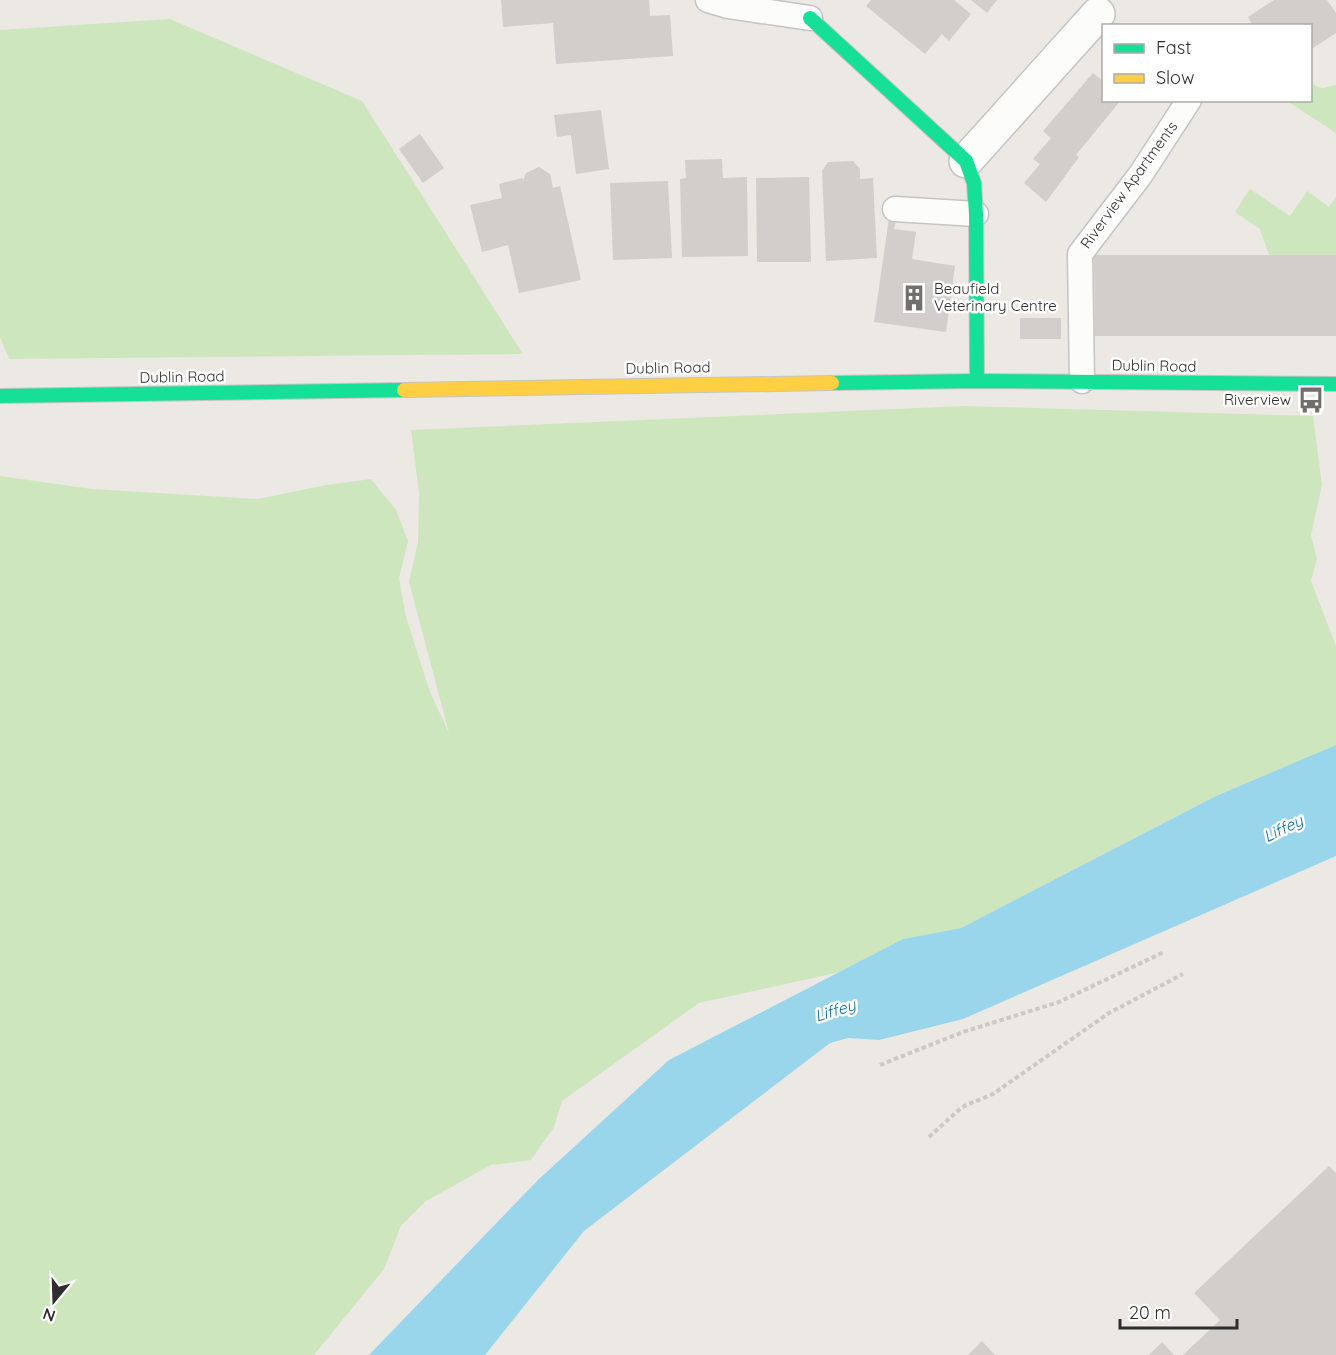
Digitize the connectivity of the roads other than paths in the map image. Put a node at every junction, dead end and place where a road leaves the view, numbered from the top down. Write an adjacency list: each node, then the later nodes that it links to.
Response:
1 (708, 0): 3 (lane)
2 (1104, 7): 5 (street)
3 (810, 18): 5 (main road)
4 (1188, 102): 9 (lane, Riverview Apartments)
5 (966, 161): 7 (main road)
6 (895, 209): 7 (lane)
7 (976, 214): 8 (main road)
8 (977, 381): 9 (main road, Dublin Road); 11 (main road, Dublin Road)
9 (1082, 381): 10 (main road, Dublin Road)
10 (1336, 384)
11 (0, 396)

